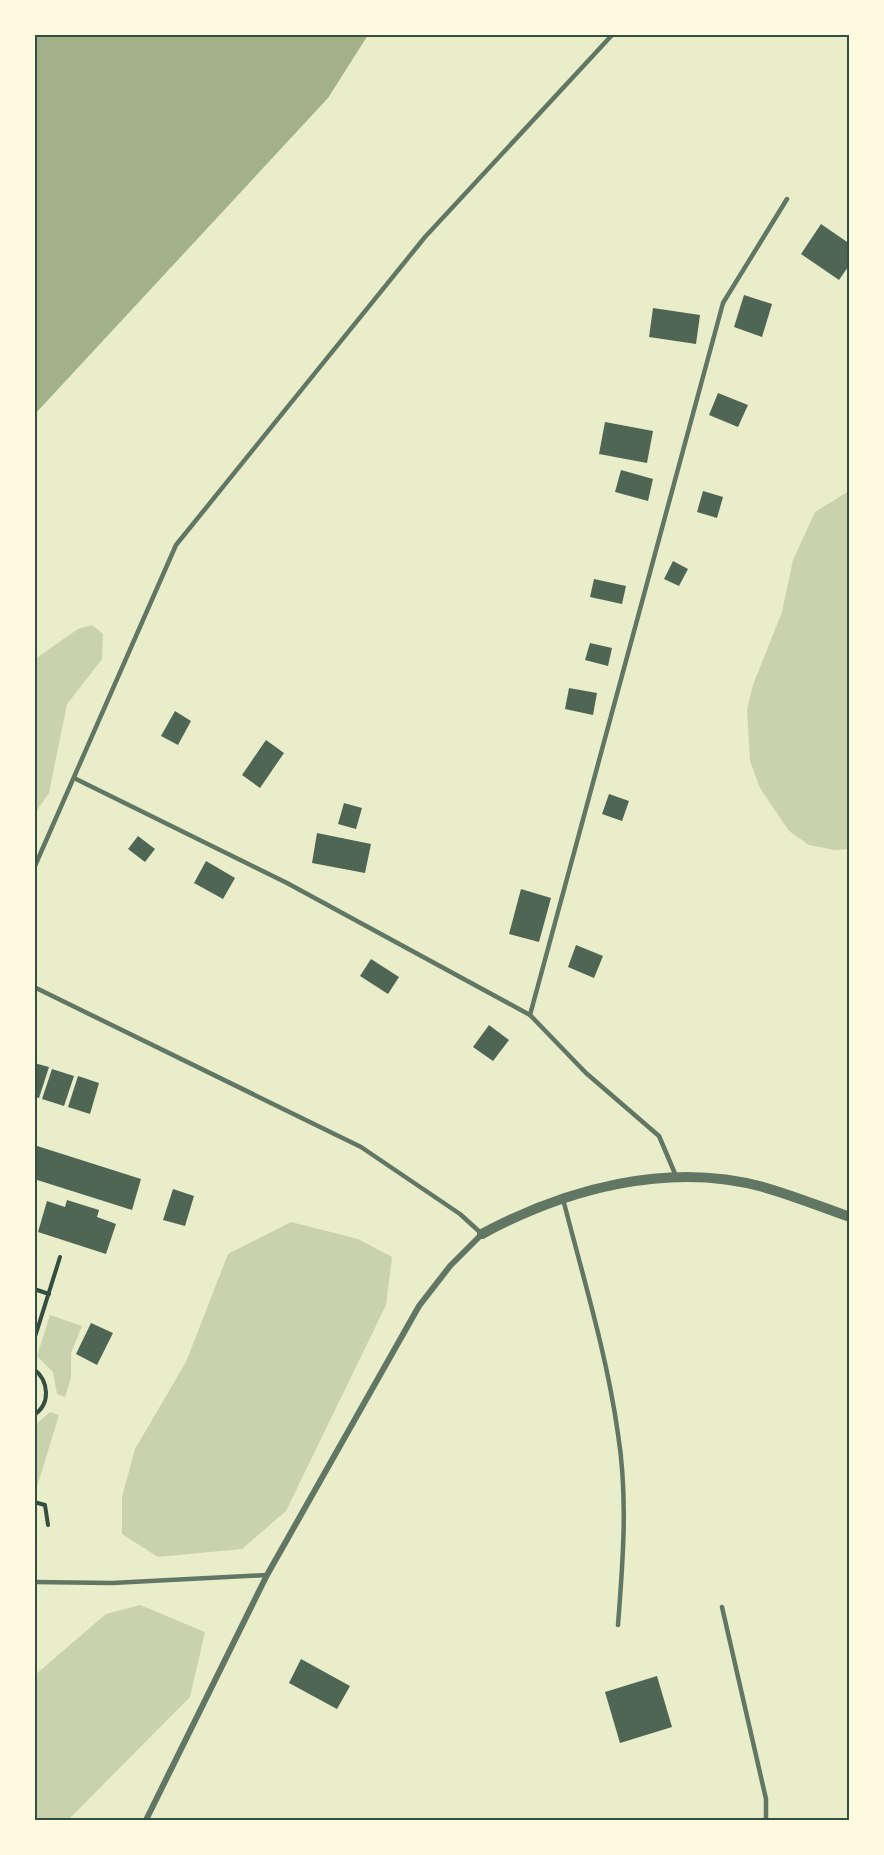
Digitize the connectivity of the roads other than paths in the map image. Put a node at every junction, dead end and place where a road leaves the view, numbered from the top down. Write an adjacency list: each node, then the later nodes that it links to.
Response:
1 (613, 34): 3 (lane)
2 (787, 199): 6 (lane)
3 (74, 778): 4 (lane); 6 (lane)
4 (34, 868)
5 (34, 987): 10 (lane)
6 (530, 1015): 7 (lane)
7 (677, 1176): 8 (street); 9 (street)
8 (562, 1198): 10 (street); 14 (lane)
9 (849, 1217)
10 (482, 1234): 11 (street)
11 (267, 1575): 12 (lane); 15 (street)
12 (34, 1582)
13 (722, 1607): 16 (lane)
14 (618, 1624)
15 (146, 1821)
16 (766, 1821)

